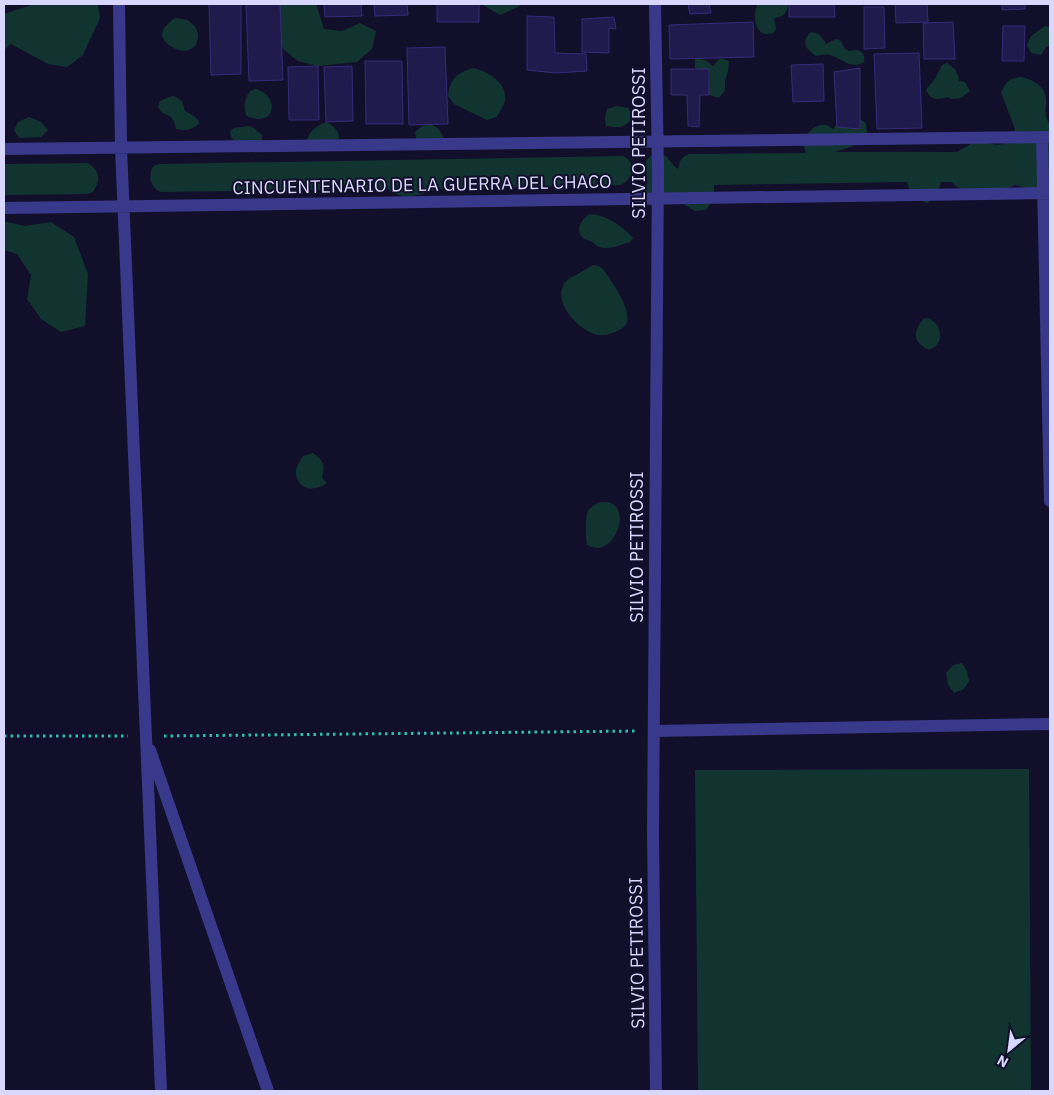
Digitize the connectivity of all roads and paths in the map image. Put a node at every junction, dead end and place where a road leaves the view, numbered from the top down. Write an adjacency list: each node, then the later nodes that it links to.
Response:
1 (118, 4): 5 (street)
2 (655, 4): 4 (street, SILVIO PETIROSSI)
3 (1046, 137): 4 (street); 7 (street)
4 (658, 142): 5 (street); 8 (street, SILVIO PETIROSSI)
5 (120, 148): 6 (street); 9 (street)
6 (4, 149)
7 (1047, 193): 8 (street, CINCUENTENARIO DE LA GUERRA DEL CHACO); 11 (street)
8 (658, 198): 9 (street, CINCUENTENARIO DE LA GUERRA DEL CHACO); 14 (street, SILVIO PETIROSSI)
9 (123, 207): 10 (street, CINCUENTENARIO DE LA GUERRA DEL CHACO); 16 (street)
10 (4, 208)
11 (1050, 457): 12 (street)
12 (1050, 501)
13 (1050, 724): 14 (street)
14 (654, 731): 16 (path); 19 (street, SILVIO PETIROSSI)
15 (4, 736): 16 (path)
16 (146, 736): 17 (street); 18 (street)
17 (160, 1091)
18 (268, 1091)
19 (656, 1091)

